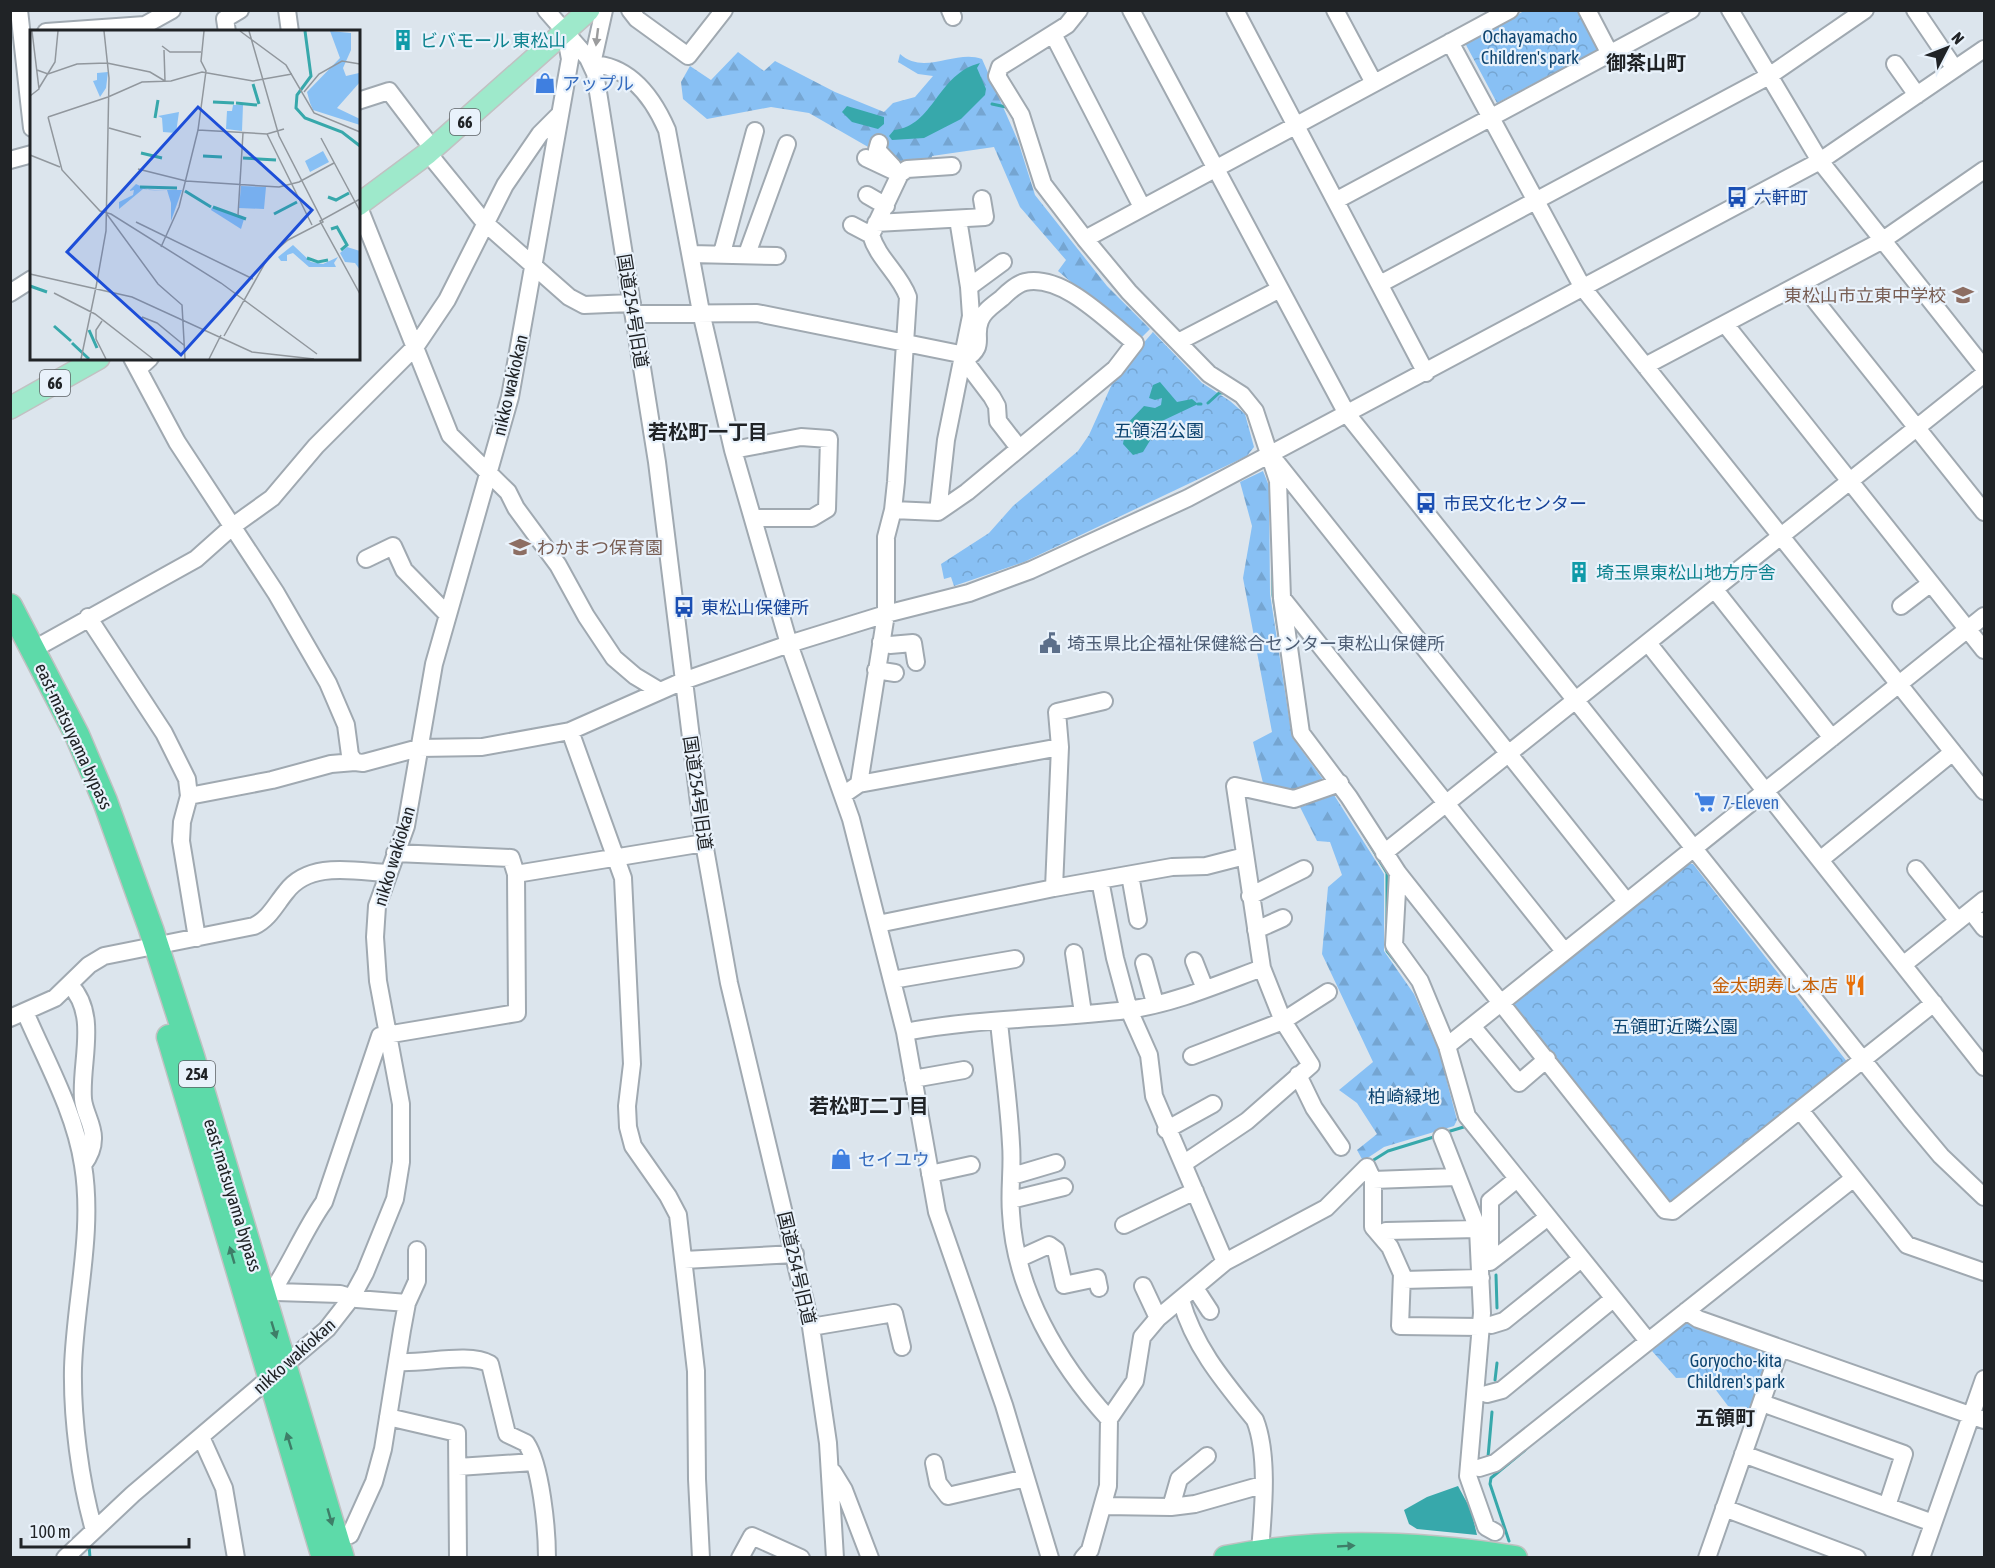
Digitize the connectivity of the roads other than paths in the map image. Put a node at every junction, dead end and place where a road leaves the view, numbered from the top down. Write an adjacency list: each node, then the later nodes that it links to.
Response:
1 (19, 10): 25 (street)
2 (172, 10): 20 (street)
3 (240, 10): 22 (street)
4 (286, 10): 23 (street)
5 (546, 10): 24 (street)
6 (589, 10): 24 (main road, 66)
7 (604, 10): 30 (street, one-way to 30)
8 (630, 10): 9 (street)
9 (724, 10)
10 (1079, 10): 26 (street)
11 (1131, 10): 50 (street)
12 (1235, 10): 40 (street)
13 (1335, 10): 34 (street)
14 (1510, 10): 27 (street)
15 (1587, 10): 29 (street)
16 (1691, 10): 29 (street)
17 (1730, 10): 33 (street)
18 (1865, 10): 33 (street)
19 (1915, 10): 32 (street)
20 (156, 15): 21 (street)
21 (74, 30)
22 (227, 30)
23 (290, 30)
24 (565, 32): 30 (street); 38 (street, nikko wakiokan); 44 (main road, 66)
25 (27, 33): 35 (street)
26 (1053, 34): 59 (street); 65 (street)
27 (1450, 42): 34 (street); 39 (street)
28 (1984, 48): 32 (street)
29 (1610, 54): 39 (street)
30 (592, 64): 68 (street); 80 (street, 国道254号旧道)
31 (1895, 64): 36 (street)
32 (1956, 69): 36 (street)
33 (1769, 76): 48 (street); 56 (street)
34 (1374, 83): 40 (street)
35 (30, 90)
36 (1917, 95): 48 (street)
37 (360, 100): 44 (street)
38 (558, 116): 62 (street); 72 (street, nikko wakiokan)
39 (1491, 116): 55 (street); 56 (street)
40 (1296, 124): 50 (street); 55 (street)
41 (755, 131): 67 (street)
42 (879, 143): 52 (street)
43 (787, 144): 69 (street)
44 (430, 151): 57 (main road, 66); 62 (street)
45 (30, 155): 47 (street)
46 (866, 158): 52 (street)
47 (10, 160)
48 (1820, 161): 66 (street); 77 (street)
49 (952, 166): 52 (street)
50 (1215, 168): 59 (street); 78 (street)
51 (1984, 170): 66 (street)
52 (899, 173): 58 (street)
53 (867, 195): 58 (street)
54 (982, 199): 61 (street)
55 (1337, 200): 74 (street)
56 (1535, 201): 74 (street); 77 (street)
57 (360, 204)
58 (885, 206): 64 (street)
59 (1142, 207): 65 (street)
60 (360, 210): 85 (street)
61 (957, 219): 64 (street); 76 (street)
62 (485, 223): 72 (street); 85 (street)
63 (852, 225): 64 (street)
64 (874, 229): 83 (street)
65 (1085, 239): 84 (street)
66 (1883, 240): 75 (street); 90 (street)
67 (722, 253): 68 (street); 69 (street)
68 (691, 254): 81 (street)
69 (747, 254): 70 (street)
70 (777, 256)
71 (1003, 262): 76 (street)
72 (533, 266): 80 (street); 99 (street, nikko wakiokan)
73 (30, 280): 79 (street)
74 (1380, 284): 91 (street)
75 (1802, 284): 82 (street); 95 (street)
76 (969, 287): 86 (street)
77 (1583, 288): 89 (street); 91 (street)
78 (1280, 289): 84 (street); 94 (street)
79 (10, 293)
80 (633, 309): 81 (street); 127 (street, 国道254号旧道)
81 (701, 312): 83 (street); 97 (street)
82 (1725, 324): 89 (street); 100 (street)
83 (904, 342): 86 (street); 101 (street)
84 (1178, 342): 98 (street)
85 (416, 346): 99 (street); 105 (street)
86 (965, 358): 96 (street); 96 (street); 102 (street)
87 (95, 360): 93 (main road, 66)
88 (140, 362): 105 (street)
89 (1646, 366): 106 (street)
90 (1984, 368)
91 (1426, 373): 94 (street)
92 (1984, 374): 95 (street)
93 (10, 408)
94 (1347, 414): 98 (street); 131 (street)
95 (1917, 428): 100 (street); 103 (street)
96 (1019, 448): 102 (street)
97 (733, 450): 104 (street); 104 (street)
98 (1270, 455): 110 (street); 113 (street); 137 (street)
99 (488, 474): 114 (street, nikko wakiokan); 129 (street)
100 (1850, 482): 106 (street); 108 (street)
101 (893, 510): 102 (street); 113 (street)
102 (938, 512)
103 (1984, 512)
104 (753, 518): 121 (street)
105 (233, 526): 116 (street); 138 (street)
106 (1782, 536): 109 (street); 128 (street)
107 (366, 559): 114 (street)
108 (1931, 583): 112 (street); 117 (street)
109 (1715, 590): 120 (street); 133 (street)
110 (1282, 598): 139 (street); 145 (street)
111 (10, 606): 122 (highway, east-matsuyama bypass / 254)
112 (1901, 606)
113 (886, 614): 119 (street); 121 (street)
114 (447, 615): 135 (street, nikko wakiokan)
115 (1984, 616): 117 (street)
116 (88, 617): 122 (street); 144 (street)
117 (1968, 629): 123 (street); 128 (street)
118 (10, 638): 171 (highway, east-matsuyama bypass / 254)
119 (881, 642): 124 (street); 125 (street)
120 (1648, 643): 131 (street); 141 (street)
121 (789, 644): 127 (street); 143 (street)
122 (34, 649): 171 (highway, east-matsuyama bypass / 254)
123 (1984, 650)
124 (916, 662)
125 (876, 670): 126 (street); 140 (street)
126 (895, 673)
127 (683, 681): 129 (street); 146 (street, 国道254号旧道)
128 (1899, 684): 133 (street); 136 (street)
129 (660, 691): 132 (street)
130 (1104, 700): 134 (street)
131 (1575, 701): 137 (street); 147 (street)
132 (570, 731): 135 (street); 151 (street)
133 (1832, 738): 141 (street)
134 (1060, 747): 140 (street); 160 (street)
135 (419, 748): 138 (street); 148 (street, nikko wakiokan)
136 (1953, 752): 142 (street); 152 (street)
137 (1509, 754): 145 (street); 163 (street)
138 (355, 762): 144 (street)
139 (1340, 783): 149 (street); 150 (street)
140 (859, 784): 143 (street)
141 (1764, 791): 147 (street); 152 (street)
142 (1984, 791)
143 (843, 795): 167 (street)
144 (189, 796): 170 (street)
145 (1447, 804): 149 (street); 172 (street)
146 (704, 843): 151 (street); 227 (street, 国道254号旧道)
147 (1693, 848): 163 (street); 197 (street)
148 (395, 853): 155 (street, nikko wakiokan); 157 (street)
149 (1384, 853): 156 (street)
150 (1245, 856): 158 (street); 161 (street)
151 (616, 859): 157 (street); 230 (street)
152 (1820, 860): 177 (street)
153 (1304, 869): 161 (street)
154 (1916, 869): 164 (street)
155 (387, 873): 170 (street); 193 (street, nikko wakiokan)
156 (1398, 873): 183 (street); 194 (street)
157 (516, 874): 193 (street)
158 (1130, 874): 159 (street); 166 (street)
159 (1100, 880): 160 (street); 186 (street)
160 (1054, 888): 167 (street)
161 (1250, 896): 169 (street)
162 (1984, 900): 164 (street)
163 (1626, 902): 172 (street)
164 (1964, 916): 168 (street); 177 (street)
165 (1283, 918): 169 (street)
166 (1138, 920)
167 (878, 924): 179 (street)
168 (1984, 928)
169 (1256, 930): 178 (street)
170 (196, 938): 171 (street)
171 (149, 946): 180 (street); 252 (highway, east-matsuyama bypass / 254)
172 (1564, 951): 183 (street)
173 (1074, 953): 187 (street)
174 (1015, 958): 179 (street)
175 (1194, 961): 181 (street)
176 (1143, 963): 184 (street)
177 (1903, 965): 185 (street)
178 (1262, 968): 181 (street); 190 (street)
179 (892, 980): 192 (street)
180 (70, 985): 188 (street); 209 (street)
181 (1205, 989): 184 (street)
182 (1328, 992): 190 (street)
183 (1501, 1002): 191 (street); 196 (street)
184 (1155, 1003): 186 (street)
185 (1934, 1004): 197 (street); 198 (street)
186 (1129, 1010): 187 (street); 204 (street)
187 (1083, 1013): 189 (street)
188 (18, 1015): 209 (street)
189 (999, 1022): 192 (street); 212 (street)
190 (1283, 1022): 195 (street); 200 (street)
191 (1472, 1026): 194 (street); 196 (street)
192 (905, 1032): 201 (street)
193 (387, 1035): 239 (street, nikko wakiokan); 239 (street)
194 (1447, 1046): 215 (street)
195 (1192, 1056)
196 (1548, 1059): 203 (street)
197 (1863, 1060): 203 (street); 219 (street)
198 (1984, 1066)
199 (964, 1070): 201 (street)
200 (1298, 1075): 206 (street); 208 (street)
201 (913, 1079): 211 (street)
202 (1213, 1104): 204 (street)
203 (1800, 1110): 214 (street)
204 (1166, 1130): 208 (street)
205 (1442, 1137): 213 (street)
206 (1341, 1147)
207 (1056, 1162): 212 (street)
208 (1183, 1164): 218 (street)
209 (83, 1165): 274 (street)
210 (971, 1165): 211 (street)
211 (930, 1174): 267 (street)
212 (1012, 1176): 220 (street)
213 (1456, 1177): 216 (street); 223 (street)
214 (1854, 1178): 233 (street); 244 (street)
215 (1517, 1179): 221 (street); 222 (street)
216 (1373, 1180): 225 (street); 231 (street)
217 (1064, 1187): 220 (street)
218 (1195, 1191): 224 (street); 231 (street)
219 (1984, 1197)
220 (1011, 1200): 228 (street)
221 (1490, 1201): 223 (street); 232 (street)
222 (1548, 1217): 229 (street); 232 (street)
223 (1476, 1222): 225 (street); 234 (street)
224 (1124, 1225)
225 (1380, 1235): 235 (street)
226 (417, 1250): 242 (street)
227 (795, 1254): 230 (street); 247 (street, 国道254号旧道)
228 (1018, 1258): 237 (street); 258 (street)
229 (1581, 1259): 240 (street); 246 (street)
230 (684, 1260): 283 (street)
231 (1225, 1262): 238 (street)
232 (1490, 1262): 246 (street)
233 (1984, 1272)
234 (1481, 1278): 235 (street); 246 (street)
235 (1403, 1280): 246 (street)
236 (1143, 1286): 245 (street)
237 (1099, 1288)
238 (1195, 1288): 241 (street); 243 (street)
239 (352, 1297): 242 (street); 252 (street, nikko wakiokan)
240 (1613, 1299): 248 (street); 254 (street)
241 (1181, 1300): 245 (street); 268 (street)
242 (407, 1303): 251 (street)
243 (1210, 1311)
244 (1686, 1311): 248 (street); 250 (street)
245 (1158, 1318): 258 (street)
246 (1486, 1326): 254 (street); 277 (street)
247 (811, 1327): 249 (street); 265 (street, 国道254号旧道)
248 (1648, 1341): 266 (street)
249 (902, 1347)
250 (1780, 1349): 255 (street); 257 (street)
251 (398, 1362): 256 (street); 262 (street)
252 (278, 1373): 259 (street, nikko wakiokan); 275 (highway, east-matsuyama bypass / 254, one-way to 275); 280 (highway, east-matsuyama bypass / 254, one-way to 252)
253 (1984, 1380): 257 (street)
254 (1487, 1394): 266 (street)
255 (1762, 1403): 260 (street); 270 (street)
256 (387, 1417): 264 (street); 275 (street)
257 (1978, 1418): 273 (street)
258 (1109, 1419): 269 (street)
259 (201, 1437): 274 (street, nikko wakiokan); 279 (street)
260 (1743, 1454): 270 (street); 272 (street)
261 (1207, 1456): 271 (street)
262 (534, 1462): 264 (street); 282 (street)
263 (934, 1463): 267 (street)
264 (458, 1467): 281 (street)
265 (831, 1468): 286 (street, 国道254号旧道); 287 (street)
266 (1479, 1468): 277 (street)
267 (1026, 1478): 288 (street)
268 (1262, 1485): 271 (street); 276 (street)
269 (1104, 1506): 271 (street); 289 (street)
270 (1887, 1506): 273 (street)
271 (1171, 1507)
272 (1724, 1508): 291 (street); 292 (street)
273 (1933, 1523): 293 (street)
274 (94, 1530): 278 (street, nikko wakiokan)
275 (346, 1546)
276 (1260, 1551): 277 (highway, one-way to 277); 290 (highway)
277 (1502, 1551)
278 (65, 1557)
279 (236, 1557)
280 (324, 1557)
281 (458, 1557)
282 (547, 1557)
283 (702, 1557)
284 (740, 1557): 285 (street)
285 (801, 1557)
286 (835, 1557)
287 (870, 1557)
288 (1050, 1557)
289 (1083, 1557)
290 (1226, 1557)
291 (1707, 1557)
292 (1857, 1557)
293 (1921, 1557)

